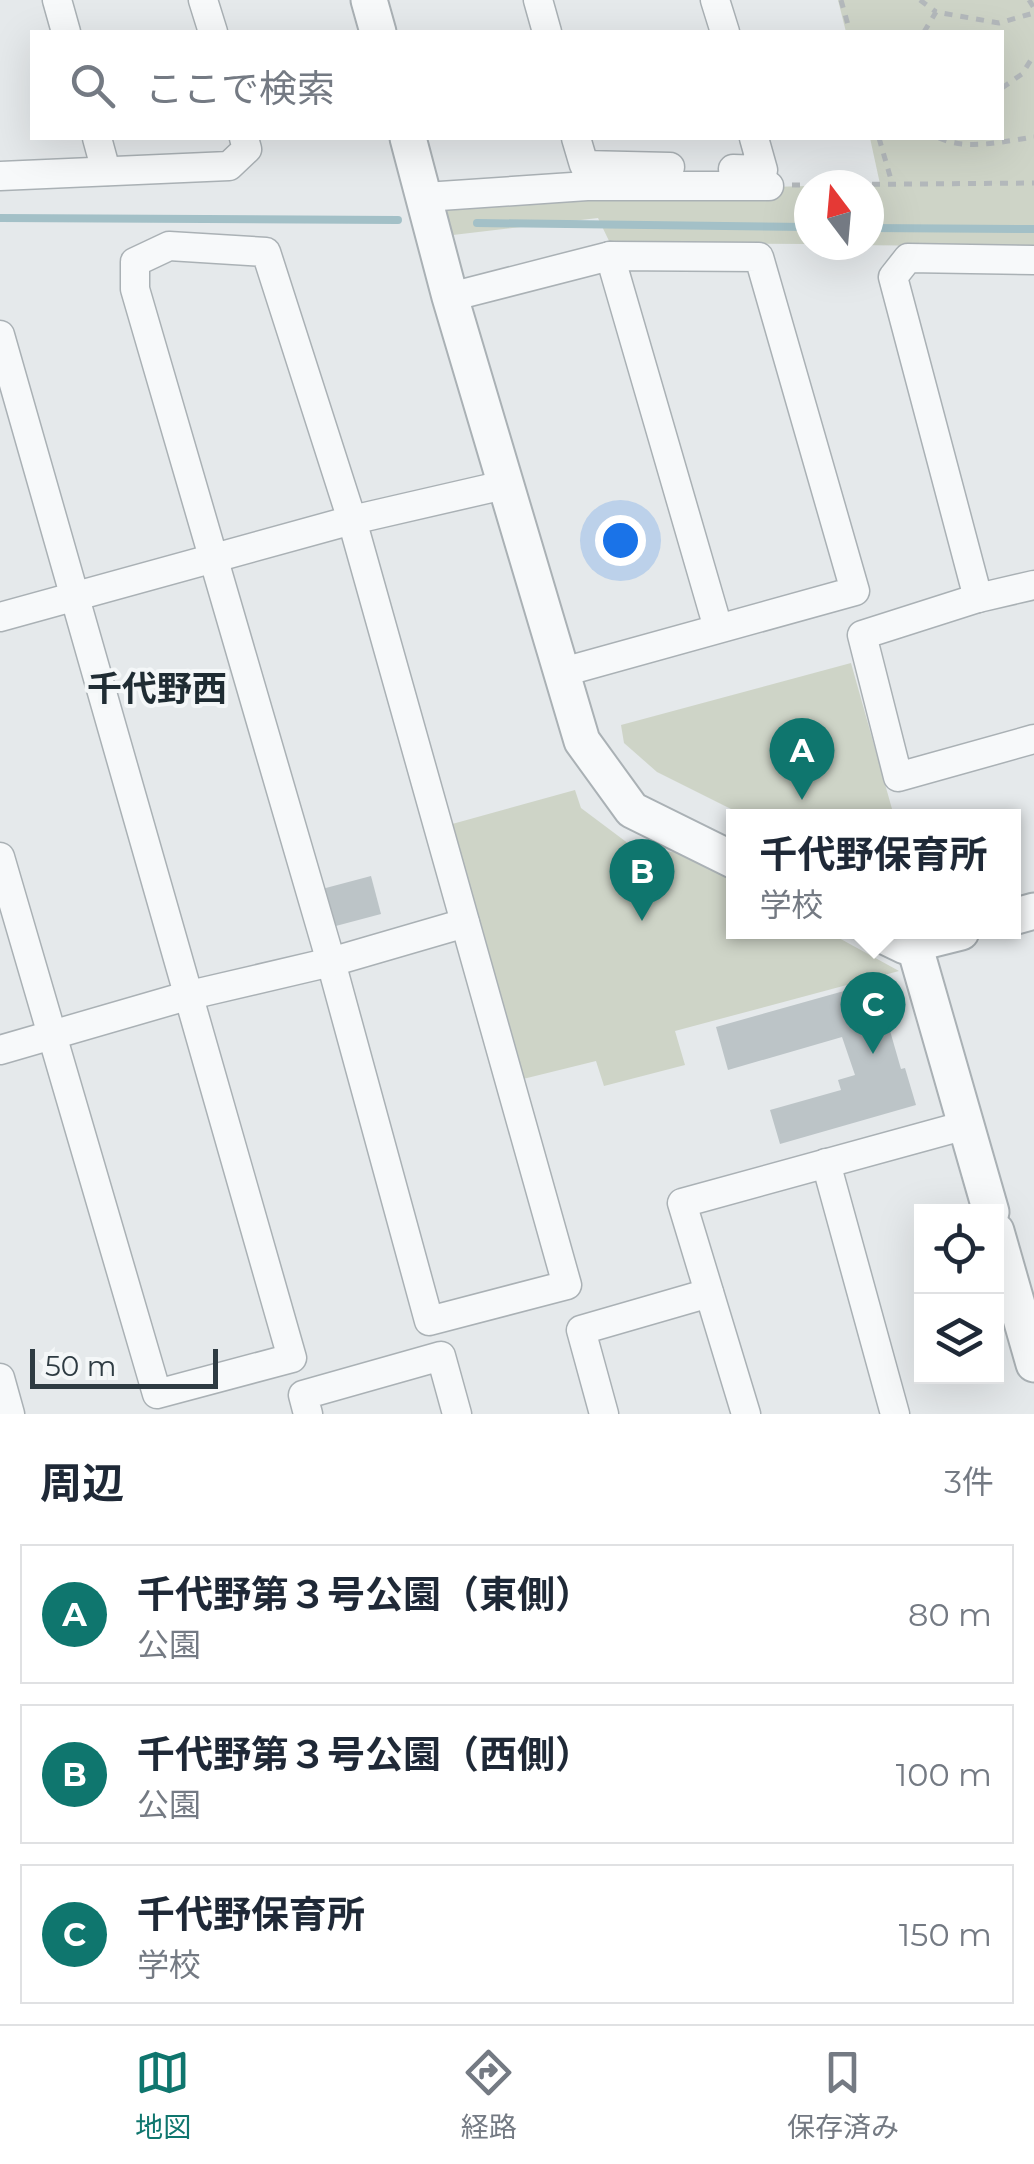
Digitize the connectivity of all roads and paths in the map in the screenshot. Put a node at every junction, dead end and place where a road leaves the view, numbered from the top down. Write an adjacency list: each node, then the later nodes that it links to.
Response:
1 (57, 0): 11 (street)
2 (203, 0): 12 (street)
3 (369, 0): 13 (street)
4 (538, 0): 14 (street)
5 (716, 0): 15 (street)
6 (842, 0): 16 (path)
7 (920, 0): 10 (path)
8 (1028, 0): 9 (path)
9 (1034, 11): 10 (path)
10 (936, 12): 17 (path)
11 (65, 30)
12 (212, 30)
13 (377, 30)
14 (546, 30)
15 (724, 30)
16 (850, 30)
17 (925, 30)
18 (1034, 55): 19 (path)
19 (1004, 87)
20 (1034, 138): 27 (path)
21 (98, 140): 28 (street)
22 (245, 140): 28 (street)
23 (409, 140): 33 (street)
24 (577, 140): 25 (street)
25 (755, 140)
26 (880, 140): 30 (path)
27 (944, 140)
28 (106, 170): 29 (street)
29 (0, 176)
30 (892, 183): 31 (path); 32 (path)
31 (1034, 183)
32 (769, 186): 33 (street)
33 (425, 197): 36 (street)
34 (610, 256): 36 (street); 45 (street); 45 (street)
35 (1034, 260): 43 (street)
36 (450, 297): 38 (street)
37 (0, 335): 42 (street)
38 (504, 485): 39 (street); 46 (street)
39 (352, 520): 40 (street); 40 (street); 50 (street)
40 (214, 558): 42 (street); 54 (street)
41 (1034, 585): 43 (street)
42 (75, 596): 44 (street); 55 (street)
43 (978, 598): 47 (street)
44 (0, 617)
45 (718, 628): 46 (street)
46 (563, 672): 48 (street)
47 (1034, 739)
48 (726, 857)
49 (0, 858): 56 (street)
50 (466, 924): 54 (street); 54 (street)
51 (890, 939): 53 (street)
52 (934, 939): 53 (street)
53 (914, 944): 58 (street)
54 (331, 962): 55 (street)
55 (190, 995): 56 (street); 56 (street)
56 (51, 1038): 57 (street)
57 (0, 1050)
58 (966, 1124): 59 (street); 60 (street)
59 (826, 1163): 62 (street); 71 (street)
60 (989, 1204)
61 (1004, 1252): 63 (street)
62 (709, 1293): 69 (street); 70 (street)
63 (1027, 1311): 64 (street)
64 (1034, 1364)
65 (0, 1378): 66 (street)
66 (10, 1414)
67 (308, 1414): 68 (street)
68 (457, 1414)
69 (604, 1414)
70 (746, 1414)
71 (895, 1414)

